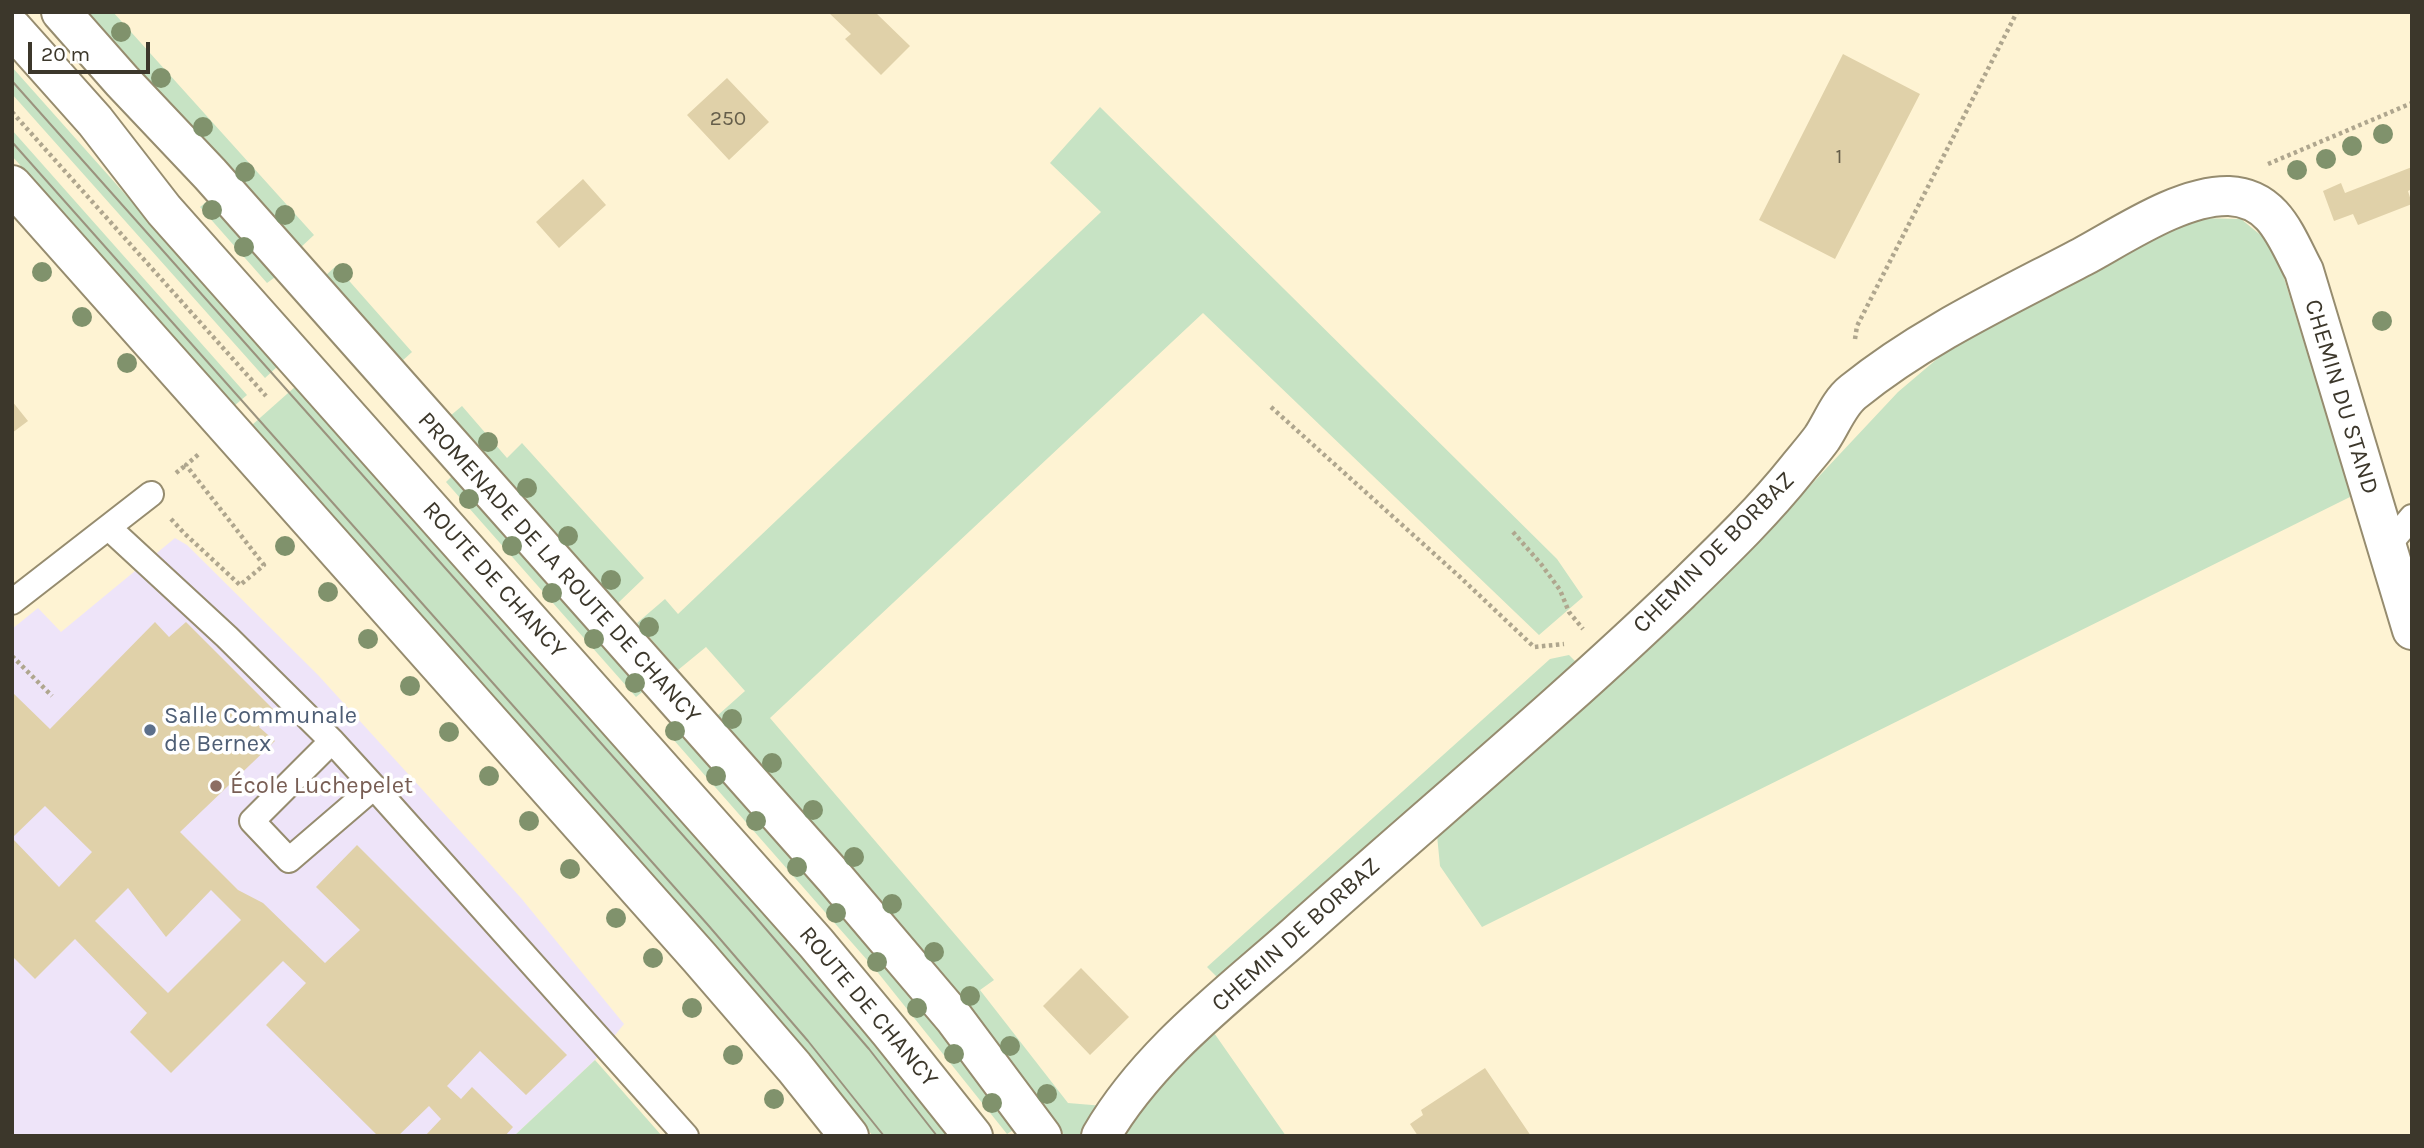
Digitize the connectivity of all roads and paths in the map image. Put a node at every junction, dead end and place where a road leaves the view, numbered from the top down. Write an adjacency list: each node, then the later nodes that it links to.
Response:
1 (61, 12): 27 (street, PROMENADE DE LA ROUTE DE CHANCY)
2 (2017, 12): 9 (path)
3 (12, 28): 26 (street, ROUTE DE CHANCY)
4 (2412, 103): 7 (path)
5 (12, 112): 8 (path)
6 (12, 185): 25 (street)
7 (2230, 196): 9 (street, CHEMIN DE BORBAZ); 16 (street, CHEMIN DU STAND)
8 (266, 396)
9 (1848, 396): 19 (street, CHEMIN DE BORBAZ)
10 (1271, 407): 19 (path)
11 (203, 451): 12 (path)
12 (151, 494): 14 (lane)
13 (2412, 517): 16 (lane)
14 (110, 529): 17 (lane); 22 (lane)
15 (1513, 533): 19 (path)
16 (2386, 548): 18 (street, CHEMIN DU STAND)
17 (12, 602)
18 (2412, 631)
19 (1600, 650): 28 (street, CHEMIN DE BORBAZ)
20 (12, 656): 21 (path)
21 (52, 696)
22 (332, 741): 23 (lane); 23 (lane)
23 (374, 787): 24 (lane)
24 (686, 1136)
25 (849, 1136)
26 (973, 1136)
27 (1042, 1136)
28 (1101, 1136)

